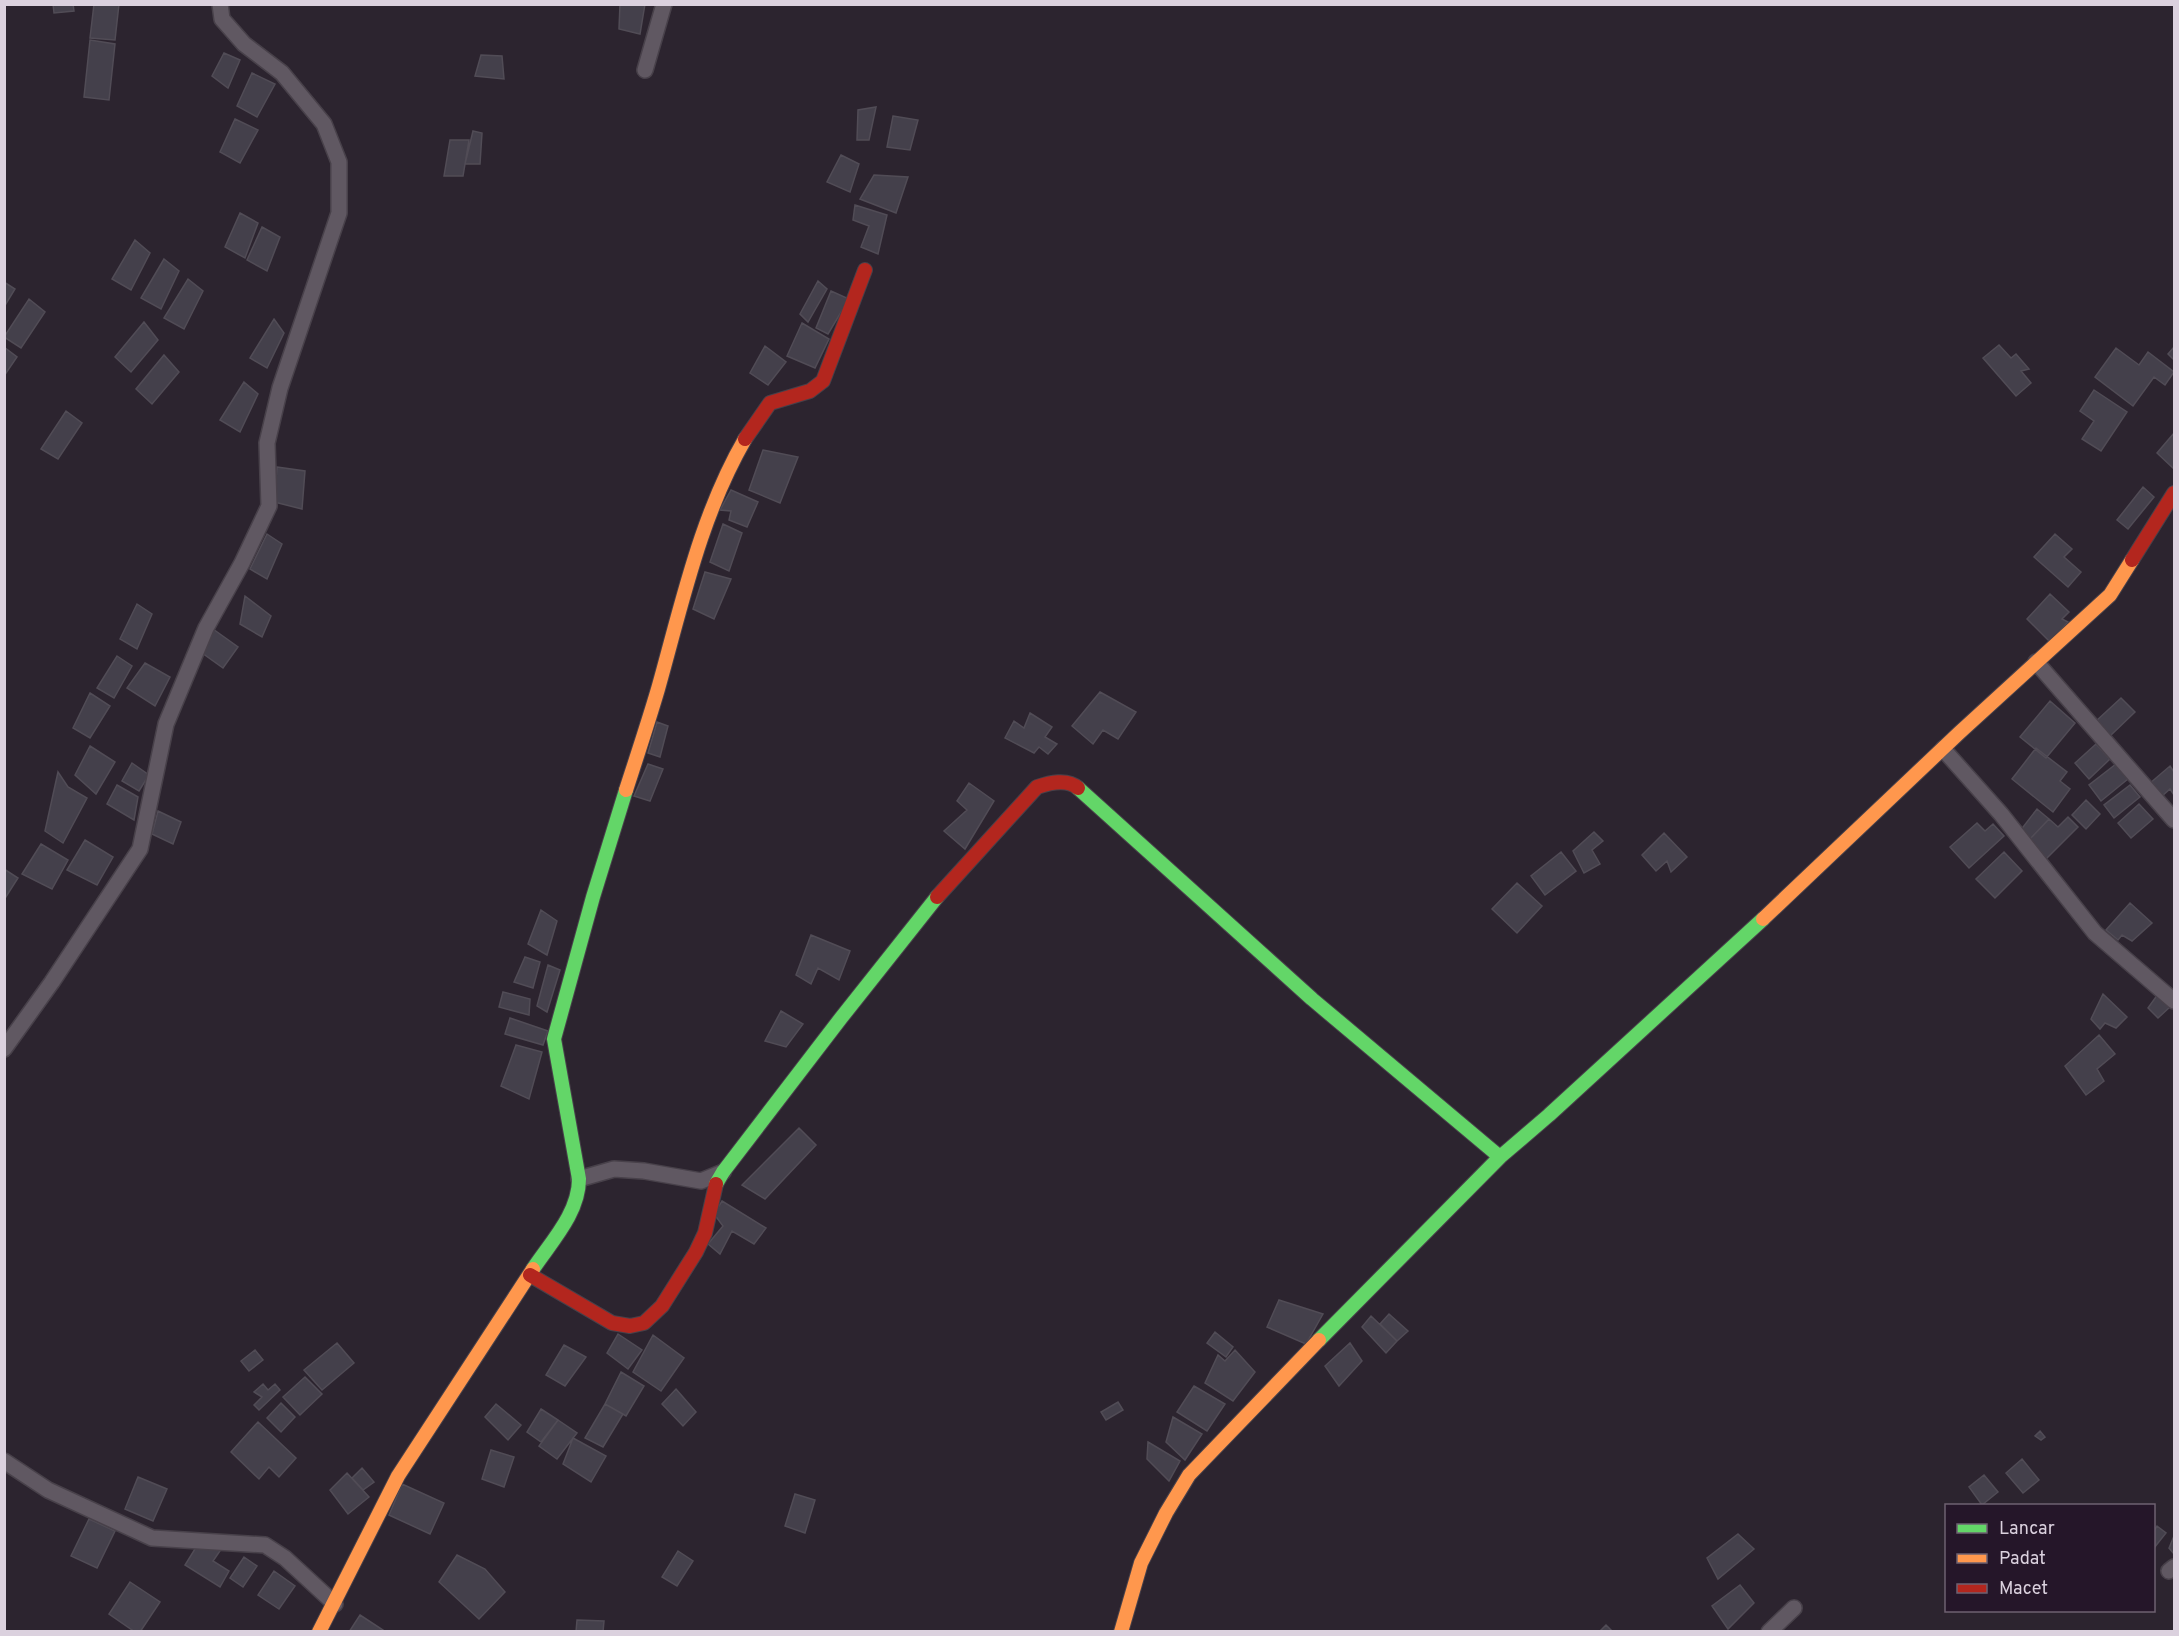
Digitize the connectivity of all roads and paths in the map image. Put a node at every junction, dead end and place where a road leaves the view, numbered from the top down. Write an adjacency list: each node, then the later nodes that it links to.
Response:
1 (220, 4): 10 (street)
2 (664, 4): 3 (street)
3 (645, 70)
4 (865, 270): 13 (street)
5 (2175, 493): 6 (street)
6 (2037, 662): 7 (street); 8 (street)
7 (1943, 749): 9 (street); 11 (street)
8 (2175, 820)
9 (2175, 1001)
10 (4, 1049)
11 (1500, 1157): 12 (street); 19 (street)
12 (723, 1172): 13 (street); 14 (street)
13 (579, 1179): 14 (street)
14 (530, 1275): 16 (street)
15 (4, 1461): 16 (street)
16 (334, 1604): 18 (street)
17 (1794, 1608): 20 (street)
18 (319, 1632)
19 (1121, 1632)
20 (1768, 1632)

